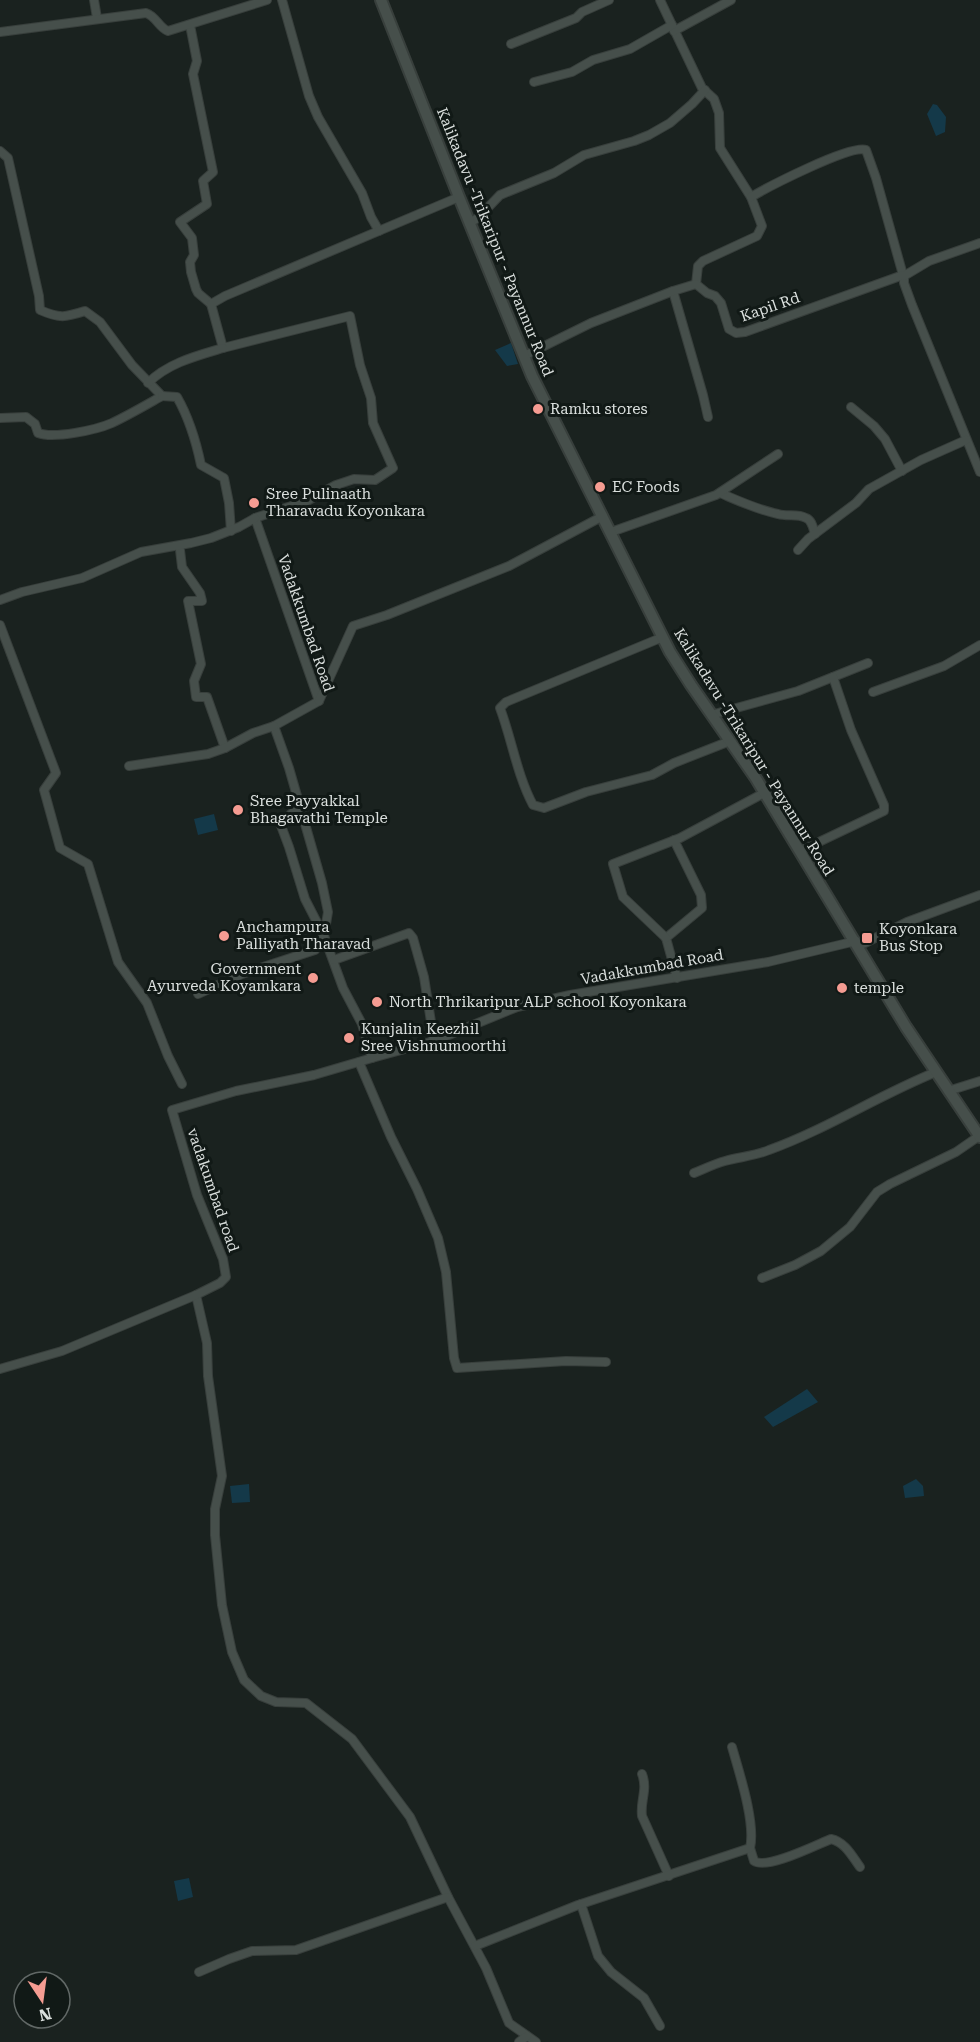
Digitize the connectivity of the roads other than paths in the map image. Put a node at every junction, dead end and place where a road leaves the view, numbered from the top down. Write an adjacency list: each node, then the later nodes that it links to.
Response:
1 (94, 0): 8 (street)
2 (267, 0): 9 (street)
3 (282, 0): 19 (street)
4 (381, 0): 16 (main road, Kalikadavu -Trikaripur - Payannur Road)
5 (609, 0): 12 (street)
6 (660, 0): 10 (street)
7 (731, 0): 10 (street)
8 (97, 18): 9 (street); 11 (street)
9 (190, 25): 24 (street)
10 (673, 28): 13 (street); 14 (street)
11 (0, 33)
12 (511, 44)
13 (534, 82)
14 (705, 90): 17 (street); 18 (street)
15 (0, 152): 27 (street)
16 (459, 197): 18 (main road, Kalikadavu -Trikaripur - Payannur Road); 19 (street)
17 (751, 197): 21 (street); 22 (street)
18 (469, 223): 26 (main road, Kalikadavu -Trikaripur - Payannur Road)
19 (379, 231): 24 (street)
20 (980, 243): 21 (street, Kapil Rd)
21 (903, 275): 22 (street, Kapil Rd); 32 (street)
22 (696, 284): 23 (street)
23 (673, 291): 26 (street); 30 (street)
24 (211, 304): 25 (street)
25 (223, 348): 27 (street); 38 (street)
26 (524, 356): 37 (main road, Kalikadavu -Trikaripur - Payannur Road)
27 (148, 383): 28 (street)
28 (162, 396): 31 (street); 39 (street)
29 (851, 407): 34 (street)
30 (708, 417)
31 (0, 418)
32 (966, 440): 34 (street); 35 (street)
33 (778, 454): 36 (street)
34 (902, 471): 41 (street)
35 (980, 472)
36 (720, 493): 40 (street); 41 (street)
37 (603, 516): 40 (main road, Kalikadavu -Trikaripur - Payannur Road); 51 (street)
38 (255, 518): 39 (street); 51 (street, Vadakkumbad Road)
39 (231, 531): 44 (street)
40 (610, 532): 46 (main road, Kalikadavu -Trikaripur - Payannur Road)
41 (815, 534): 43 (street)
42 (180, 550): 55 (street)
43 (798, 550)
44 (0, 600)
45 (0, 626): 73 (street)
46 (663, 637): 52 (main road, Kalikadavu -Trikaripur - Payannur Road); 54 (street)
47 (980, 645): 50 (street)
48 (868, 663): 49 (street)
49 (833, 677): 52 (street); 60 (street)
50 (873, 692)
51 (320, 701): 53 (street, Vadakkumbad Road)
52 (711, 715): 54 (main road, Kalikadavu -Trikaripur - Payannur Road)
53 (274, 726): 55 (street, Vadakkumbad Road); 58 (street)
54 (730, 741): 57 (main road, Kalikadavu -Trikaripur - Payannur Road)
55 (225, 748): 56 (street, Vadakkumbad Road)
56 (129, 766)
57 (764, 793): 59 (street); 60 (main road, Kalikadavu -Trikaripur - Payannur Road)
58 (299, 807): 62 (street); 62 (street)
59 (674, 840): 63 (street); 63 (street)
60 (801, 851): 64 (main road, Kalikadavu -Trikaripur - Payannur Road)
61 (980, 895): 64 (street, Vadakkumbad Road)
62 (324, 936): 65 (street); 67 (street)
63 (666, 938): 66 (street)
64 (857, 944): 66 (street, Vadakkumbad Road); 71 (main road, Kalikadavu -Trikaripur - Payannur Road)
65 (334, 960): 68 (street); 69 (street)
66 (677, 978): 68 (street, Vadakkumbad Road)
67 (198, 993)
68 (434, 1041): 69 (street, Vadakkumbad Road)
69 (372, 1058): 70 (street, vadakumbad road)
70 (359, 1062): 78 (street, vadakumbad road); 79 (street)
71 (936, 1072): 74 (main road, Kalikadavu -Trikaripur - Payannur Road); 76 (street)
72 (980, 1081): 74 (street)
73 (182, 1084)
74 (948, 1091): 75 (main road, Kalikadavu -Trikaripur - Payannur Road)
75 (979, 1137): 77 (street)
76 (694, 1173)
77 (762, 1278)
78 (196, 1295): 80 (street, vadakumbad road); 86 (street)
79 (606, 1362)
80 (0, 1370)
81 (732, 1747): 83 (street)
82 (642, 1774): 85 (street)
83 (750, 1848): 84 (street); 85 (street)
84 (860, 1867)
85 (669, 1876): 87 (street)
86 (448, 1897): 88 (street); 89 (street)
87 (581, 1904): 88 (street); 90 (street)
88 (475, 1946): 91 (street)
89 (199, 1972)
90 (660, 2026)
91 (527, 2036): 92 (street); 93 (street)
92 (519, 2042)
93 (536, 2042)

